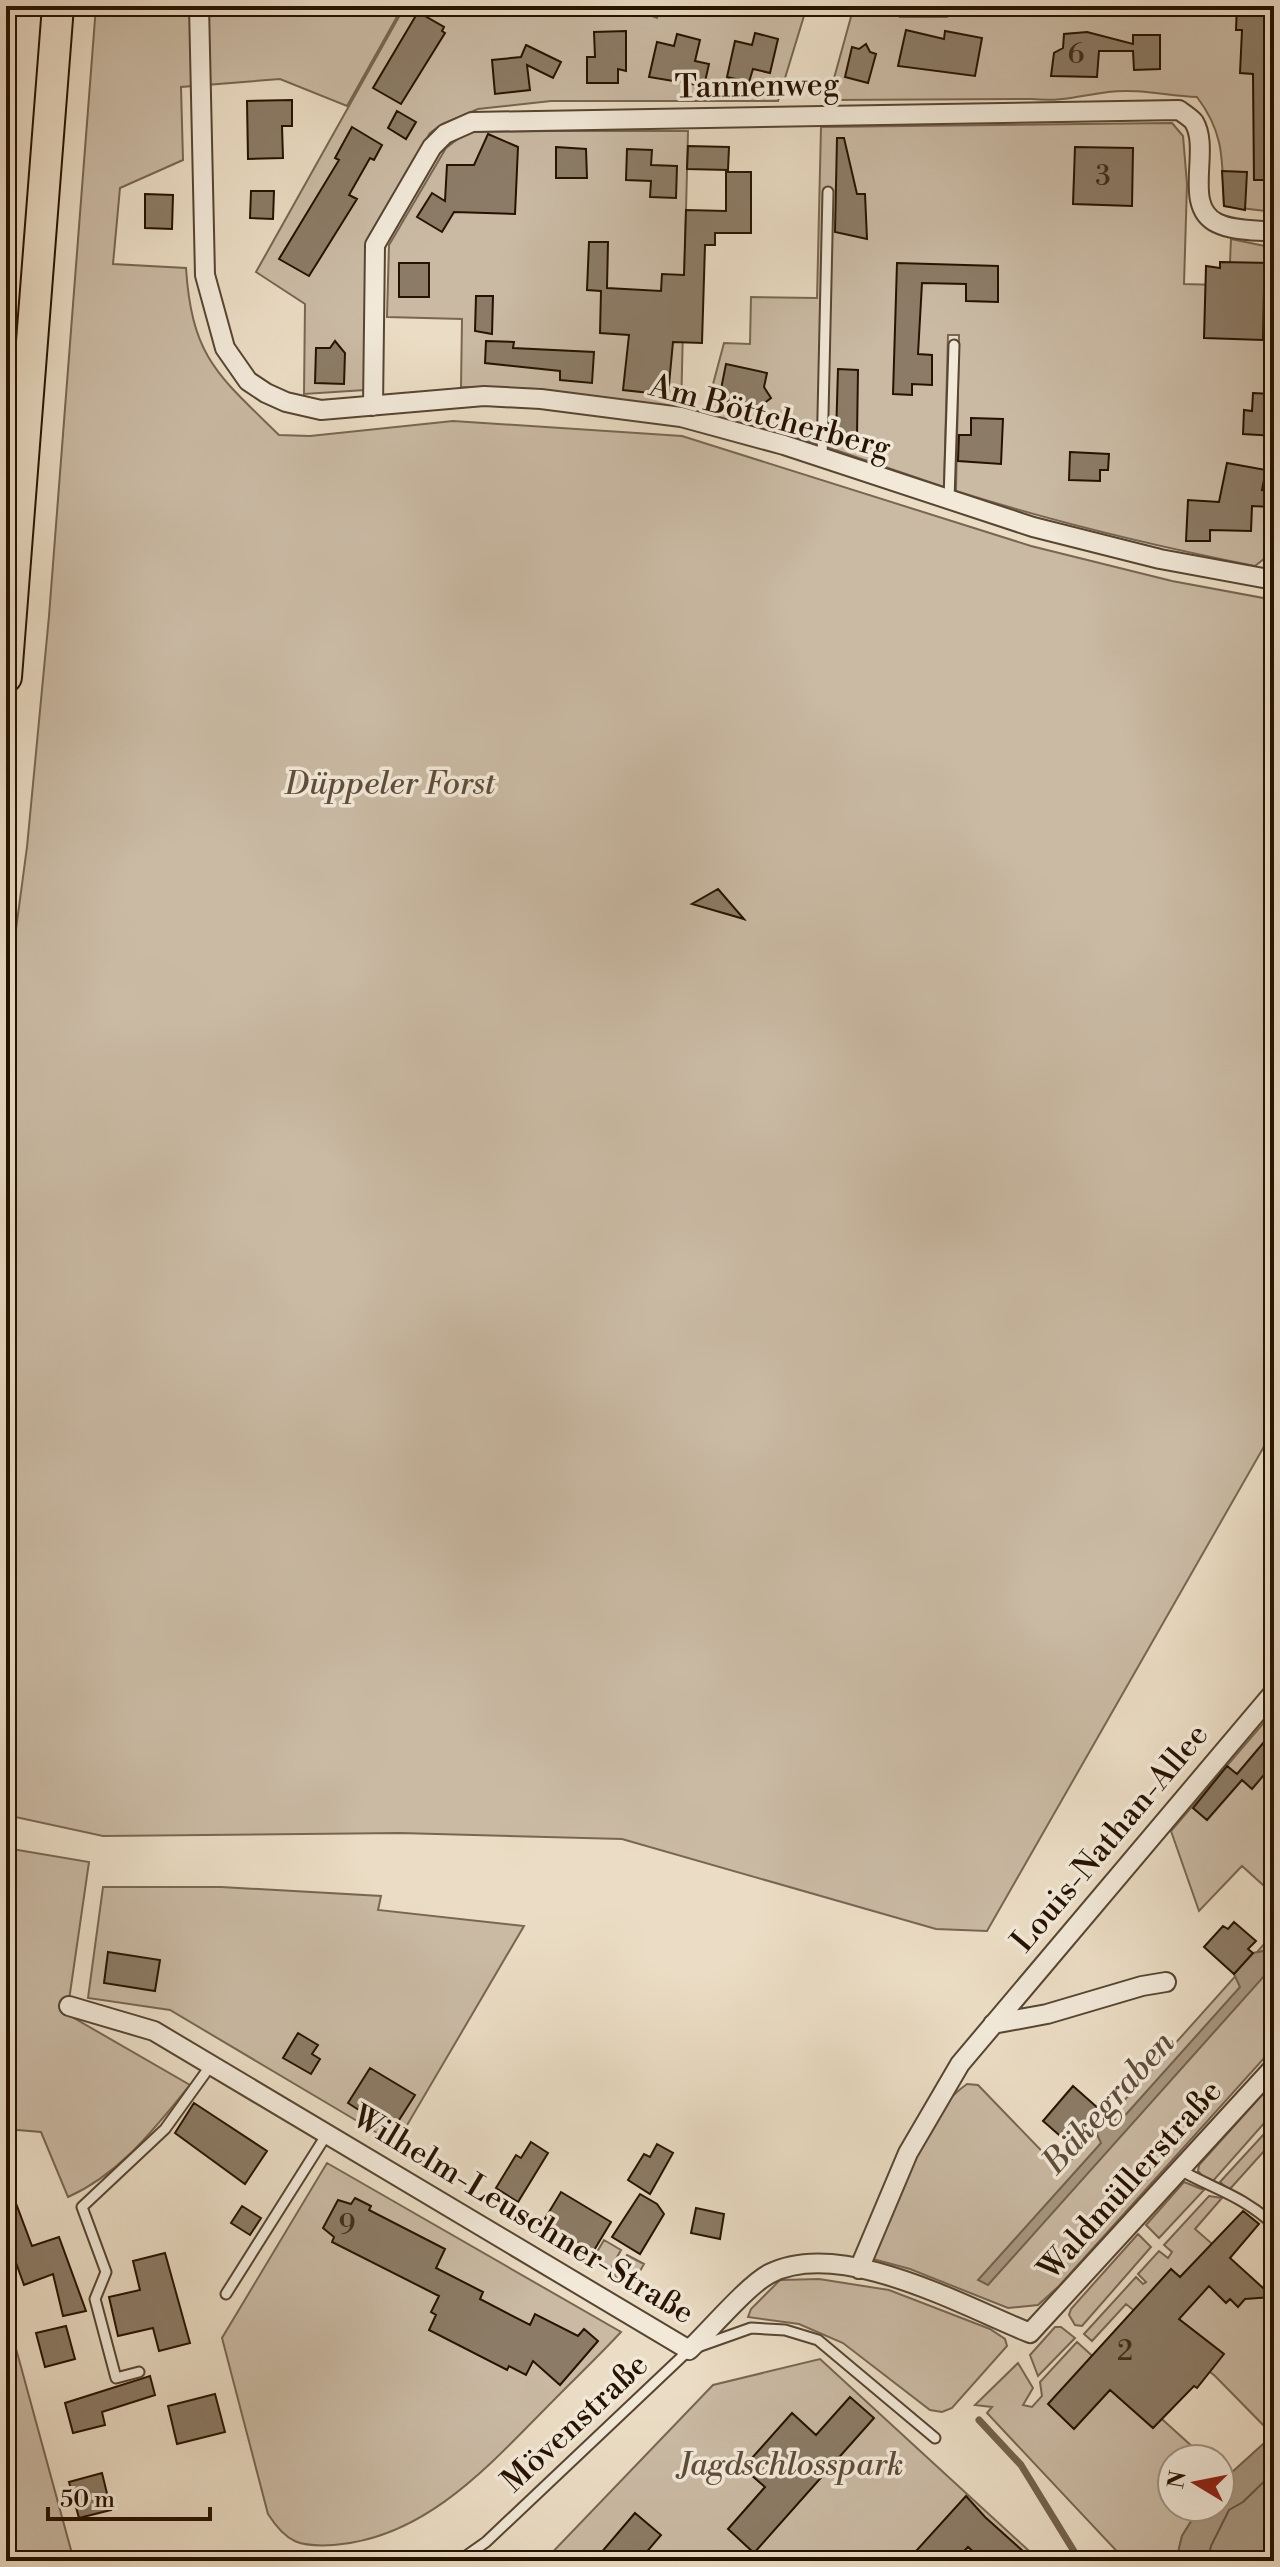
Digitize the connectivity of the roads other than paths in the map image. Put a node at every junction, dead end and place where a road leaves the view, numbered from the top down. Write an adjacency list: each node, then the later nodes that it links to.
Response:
1 (199, 6): 6 (street, Am Böttcherberg)
2 (55, 13): 10 (main road)
3 (828, 192): 7 (lane)
4 (1274, 232): 6 (street, Tannenweg)
5 (954, 345): 8 (lane)
6 (373, 406): 7 (street, Am Böttcherberg)
7 (822, 459): 8 (street, Am Böttcherberg)
8 (949, 500): 9 (street, Am Böttcherberg)
9 (1274, 580)
10 (6, 677)
11 (1274, 1692): 14 (street, Louis-Nathan-Allee)
12 (1166, 1982): 14 (street)
13 (69, 2006): 15 (street, Wilhelm-Leuschner-Straße)
14 (993, 2024): 20 (street, Louis-Nathan-Allee)
15 (211, 2065): 17 (street, Wilhelm-Leuschner-Straße); 24 (lane)
16 (1274, 2067): 18 (street, Waldmüllerstraße)
17 (327, 2134): 21 (lane); 23 (street, Wilhelm-Leuschner-Straße)
18 (1180, 2170): 19 (lane); 22 (street, Waldmüllerstraße)
19 (1274, 2225)
20 (859, 2269): 22 (street, Wilhelm-Leuschner-Straße); 23 (street, Wilhelm-Leuschner-Straße)
21 (226, 2294)
22 (1030, 2333)
23 (689, 2350): 25 (lane, Mövenstraße); 26 (lane, Mövenstraße)
24 (139, 2372)
25 (935, 2438)
26 (459, 2561)

